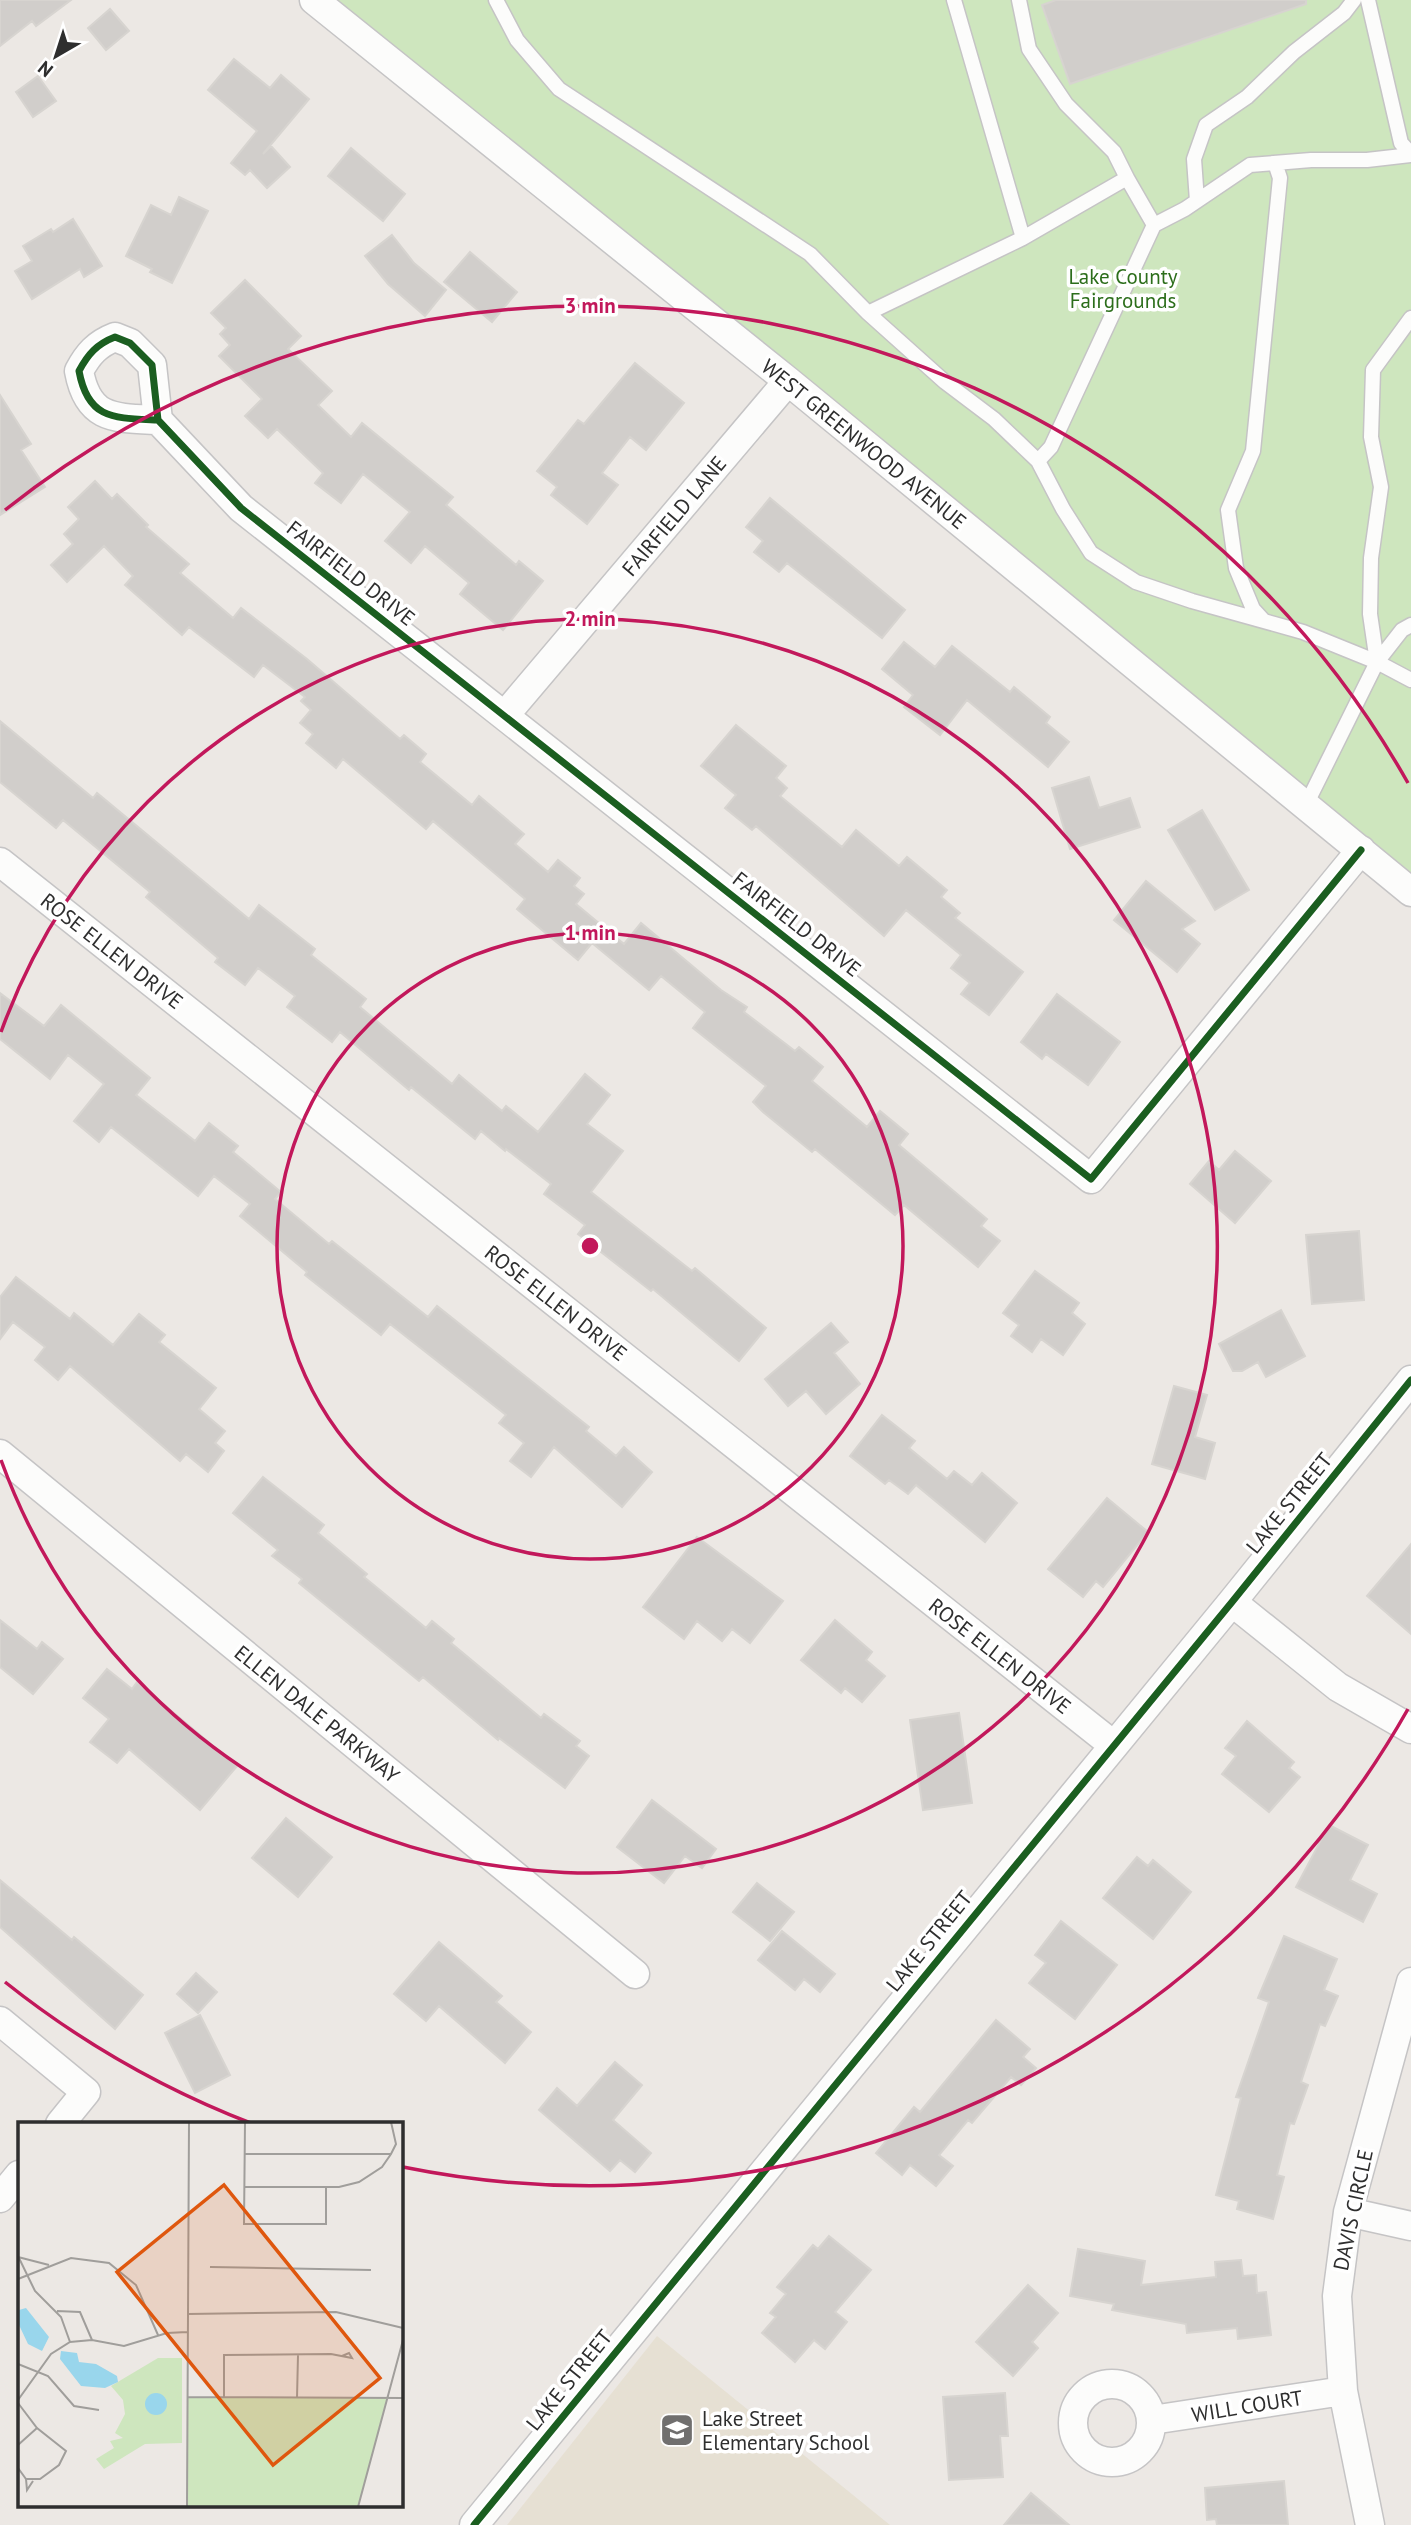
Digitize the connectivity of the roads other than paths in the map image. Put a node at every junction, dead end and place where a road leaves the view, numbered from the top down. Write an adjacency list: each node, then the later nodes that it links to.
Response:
1 (314, 0): 15 (street, WEST GREENWOOD AVENUE)
2 (496, 0): 13 (lane)
3 (954, 0): 12 (lane)
4 (1019, 0): 9 (lane)
5 (1354, 0): 10 (lane)
6 (1368, 0): 7 (lane)
7 (1411, 154): 8 (lane)
8 (1275, 163): 10 (lane); 18 (lane)
9 (1127, 177): 11 (lane); 12 (lane)
10 (1197, 201): 11 (lane)
11 (1154, 225): 17 (lane)
12 (1023, 238): 13 (lane)
13 (868, 313): 17 (lane)
14 (1411, 318): 20 (lane)
15 (789, 381): 22 (street, FAIRFIELD LANE); 23 (street, WEST GREENWOOD AVENUE)
16 (158, 420): 22 (street, FAIRFIELD DRIVE)
17 (1038, 461): 18 (lane)
18 (1264, 621): 20 (lane)
19 (1411, 625): 20 (lane)
20 (1377, 662): 21 (lane); 23 (lane)
21 (1411, 680)
22 (505, 715): 24 (street, FAIRFIELD DRIVE)
23 (1306, 805): 24 (street, WEST GREENWOOD AVENUE)
24 (1361, 850): 26 (street, WEST GREENWOOD AVENUE)
25 (0, 862): 31 (street, ROSE ELLEN DRIVE)
26 (1411, 892)
27 (1411, 1380): 29 (street, LAKE STREET)
28 (0, 1454): 32 (street, ELLEN DALE PARKWAY)
29 (1232, 1602): 30 (street); 31 (street, LAKE STREET)
30 (1411, 1728)
31 (1112, 1744): 42 (street, LAKE STREET)
32 (635, 1973)
33 (1411, 1982): 38 (street, DAVIS CIRCLE)
34 (0, 2021): 35 (street)
35 (62, 2122)
36 (18, 2176): 37 (street)
37 (0, 2199)
38 (1348, 2212): 39 (street); 40 (street, DAVIS CIRCLE)
39 (1411, 2226)
40 (1343, 2391): 41 (street, WILL COURT); 43 (street, DAVIS CIRCLE)
41 (1152, 2420)
42 (474, 2525)
43 (1370, 2525)

